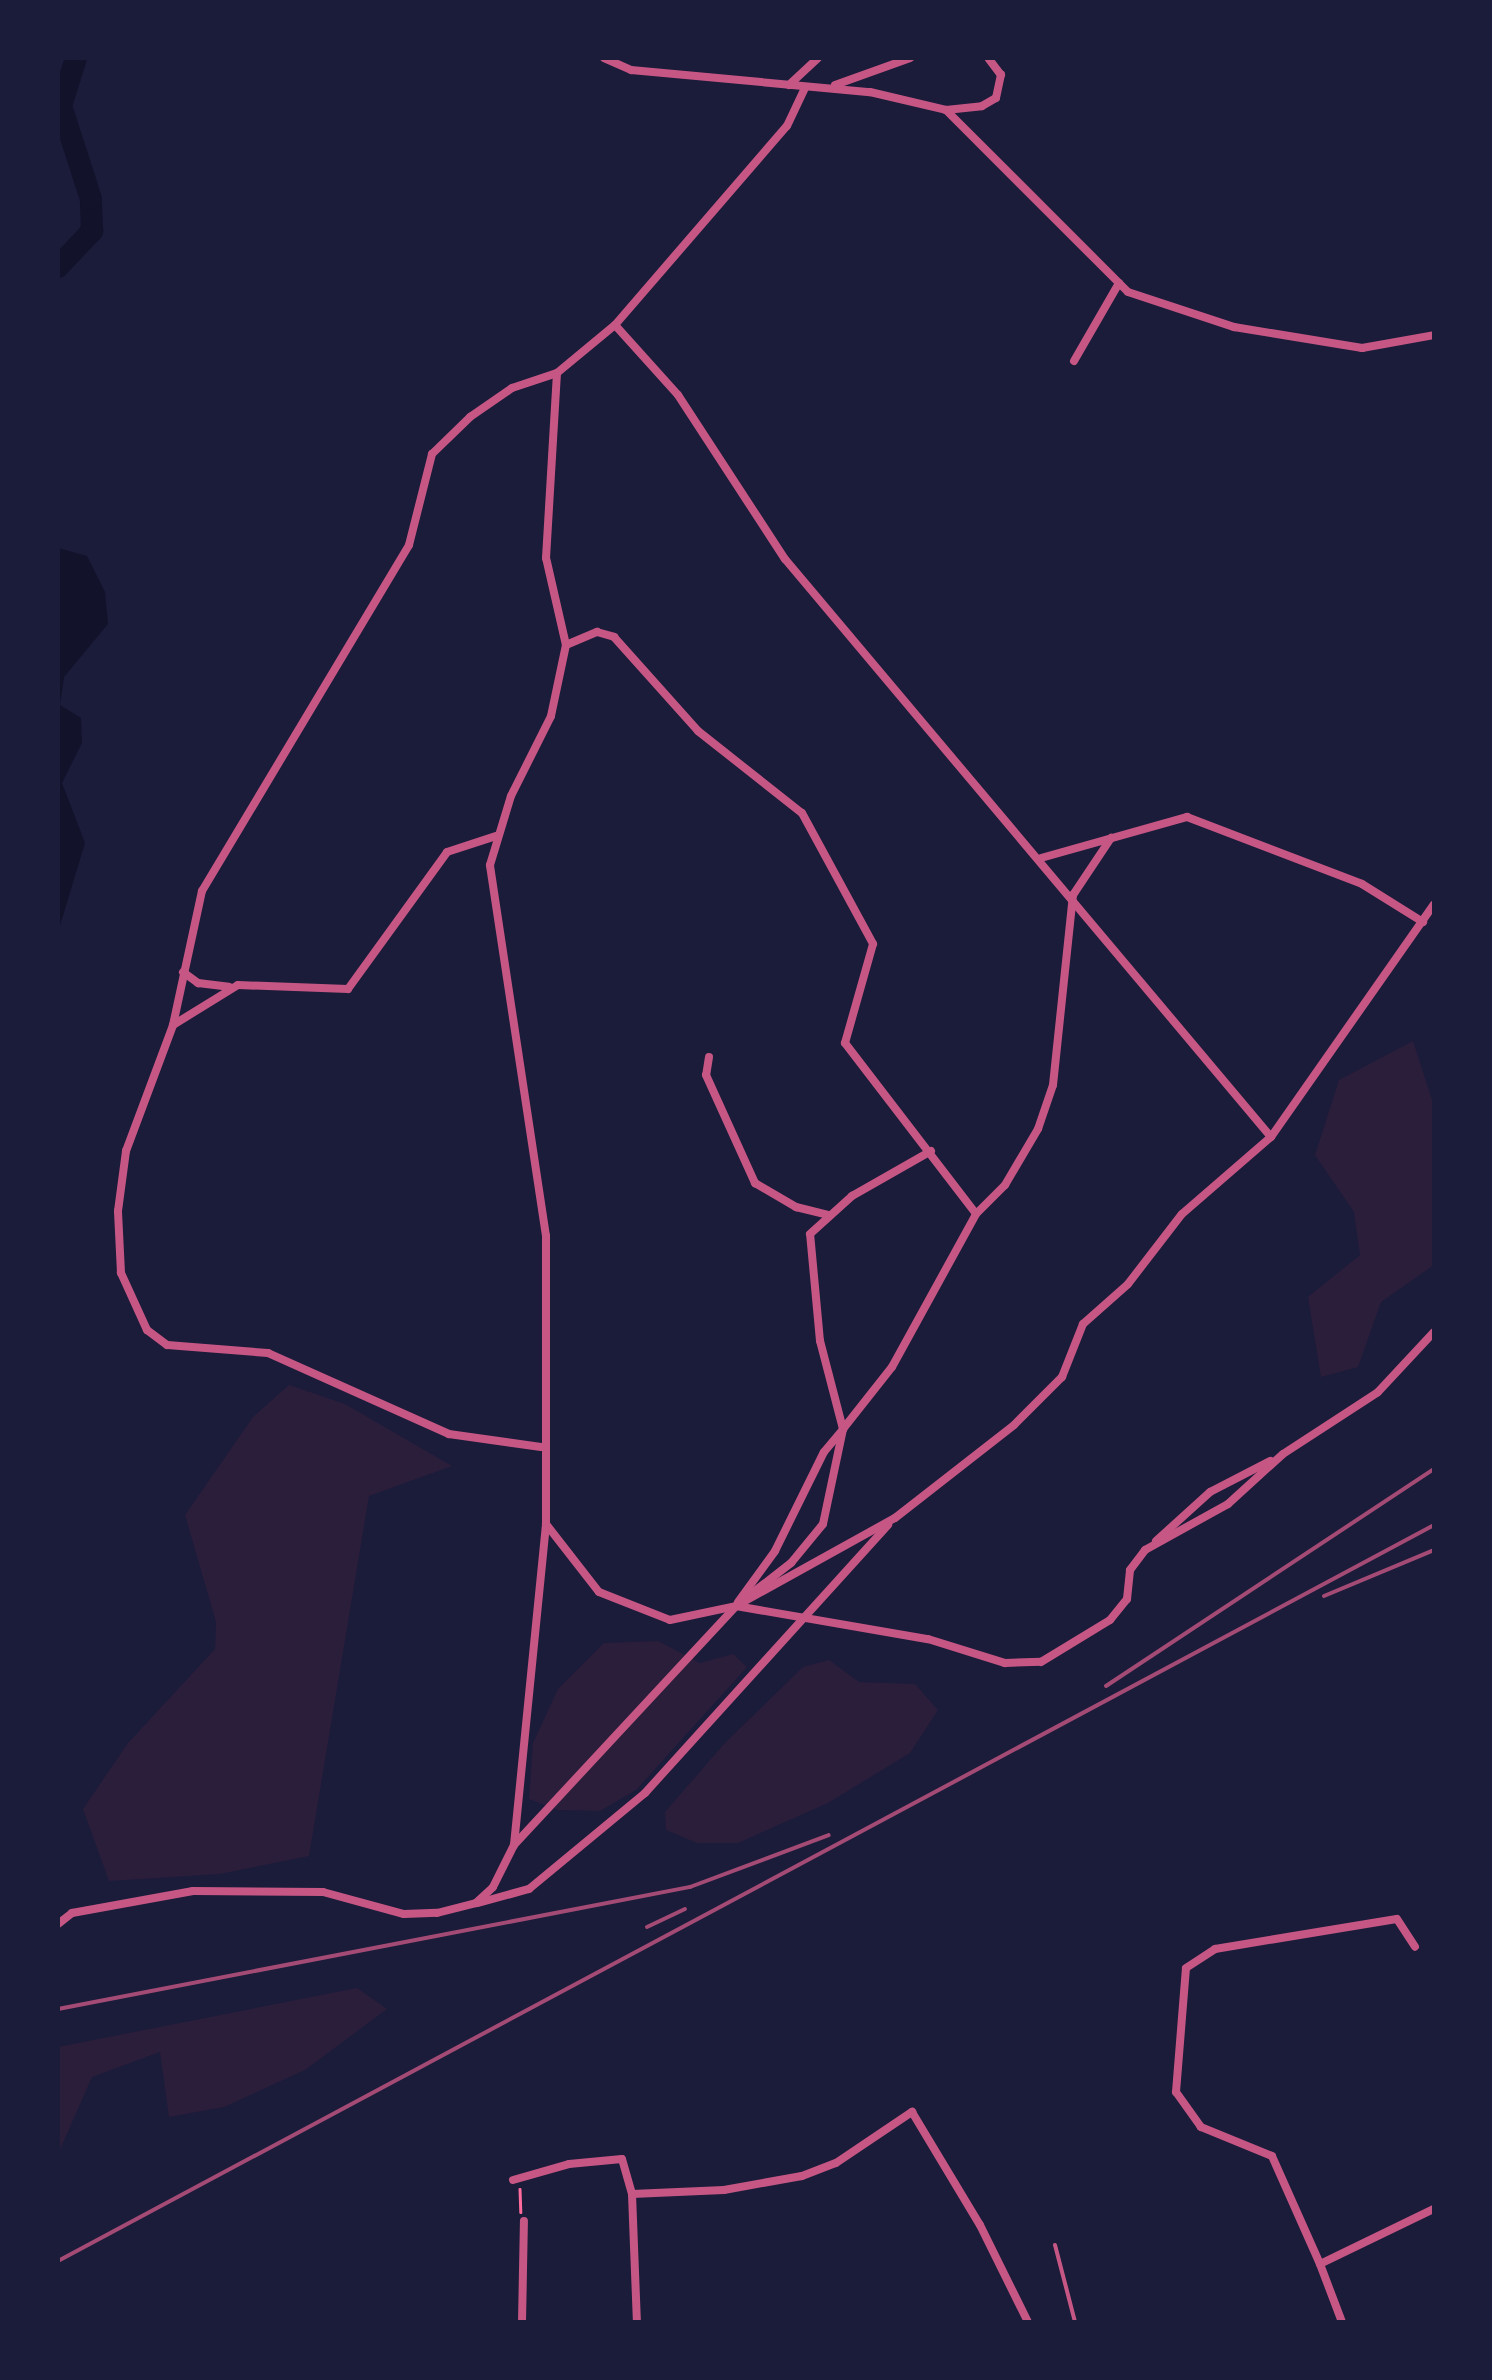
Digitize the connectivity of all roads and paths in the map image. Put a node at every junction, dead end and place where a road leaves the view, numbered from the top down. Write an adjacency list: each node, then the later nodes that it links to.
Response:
1 (604, 58): 5 (street)
2 (818, 58): 5 (street)
3 (910, 58): 6 (street)
4 (988, 58): 8 (street)
5 (789, 85): 7 (street)
6 (831, 87): 7 (street); 8 (street)
7 (805, 88): 10 (street)
8 (946, 110): 9 (street)
9 (1119, 283): 11 (street); 12 (street)
10 (616, 325): 13 (street); 17 (street)
11 (1434, 335)
12 (1074, 362)
13 (557, 373): 14 (street); 21 (street)
14 (566, 645): 15 (street); 26 (street)
15 (496, 836): 22 (street); 31 (street)
16 (1111, 838): 17 (street); 18 (street); 20 (street)
17 (1041, 858): 18 (street)
18 (1073, 895): 25 (street); 27 (street)
19 (1434, 904): 20 (street)
20 (1423, 922): 25 (street)
21 (183, 972): 22 (street); 23 (street)
22 (230, 988): 23 (street)
23 (174, 1025): 31 (street)
24 (709, 1057): 28 (street)
25 (1270, 1137): 33 (street)
26 (931, 1151): 27 (street); 28 (street)
27 (976, 1214): 30 (street)
28 (828, 1215): 30 (street)
29 (1434, 1332): 32 (street)
30 (843, 1430): 36 (street); 36 (street)
31 (541, 1447): 34 (street)
32 (1283, 1454): 35 (street); 35 (street)
33 (894, 1518): 36 (street); 37 (street)
34 (546, 1524): 36 (street); 38 (street)
35 (1145, 1550): 37 (street)
36 (736, 1606): 37 (street); 38 (street)
37 (802, 1620): 39 (street)
38 (514, 1845): 39 (street)
39 (476, 1903): 40 (street)
40 (58, 1924)
41 (1415, 1947): 47 (street)
42 (513, 2180): 43 (street); 45 (path)
43 (632, 2194): 49 (street); 50 (street)
44 (1434, 2210): 47 (street)
45 (524, 2221): 48 (street)
46 (1055, 2245): 51 (lane)
47 (1320, 2264): 52 (street)
48 (522, 2322)
49 (637, 2322)
50 (1028, 2322)
51 (1076, 2322)
52 (1342, 2322)

